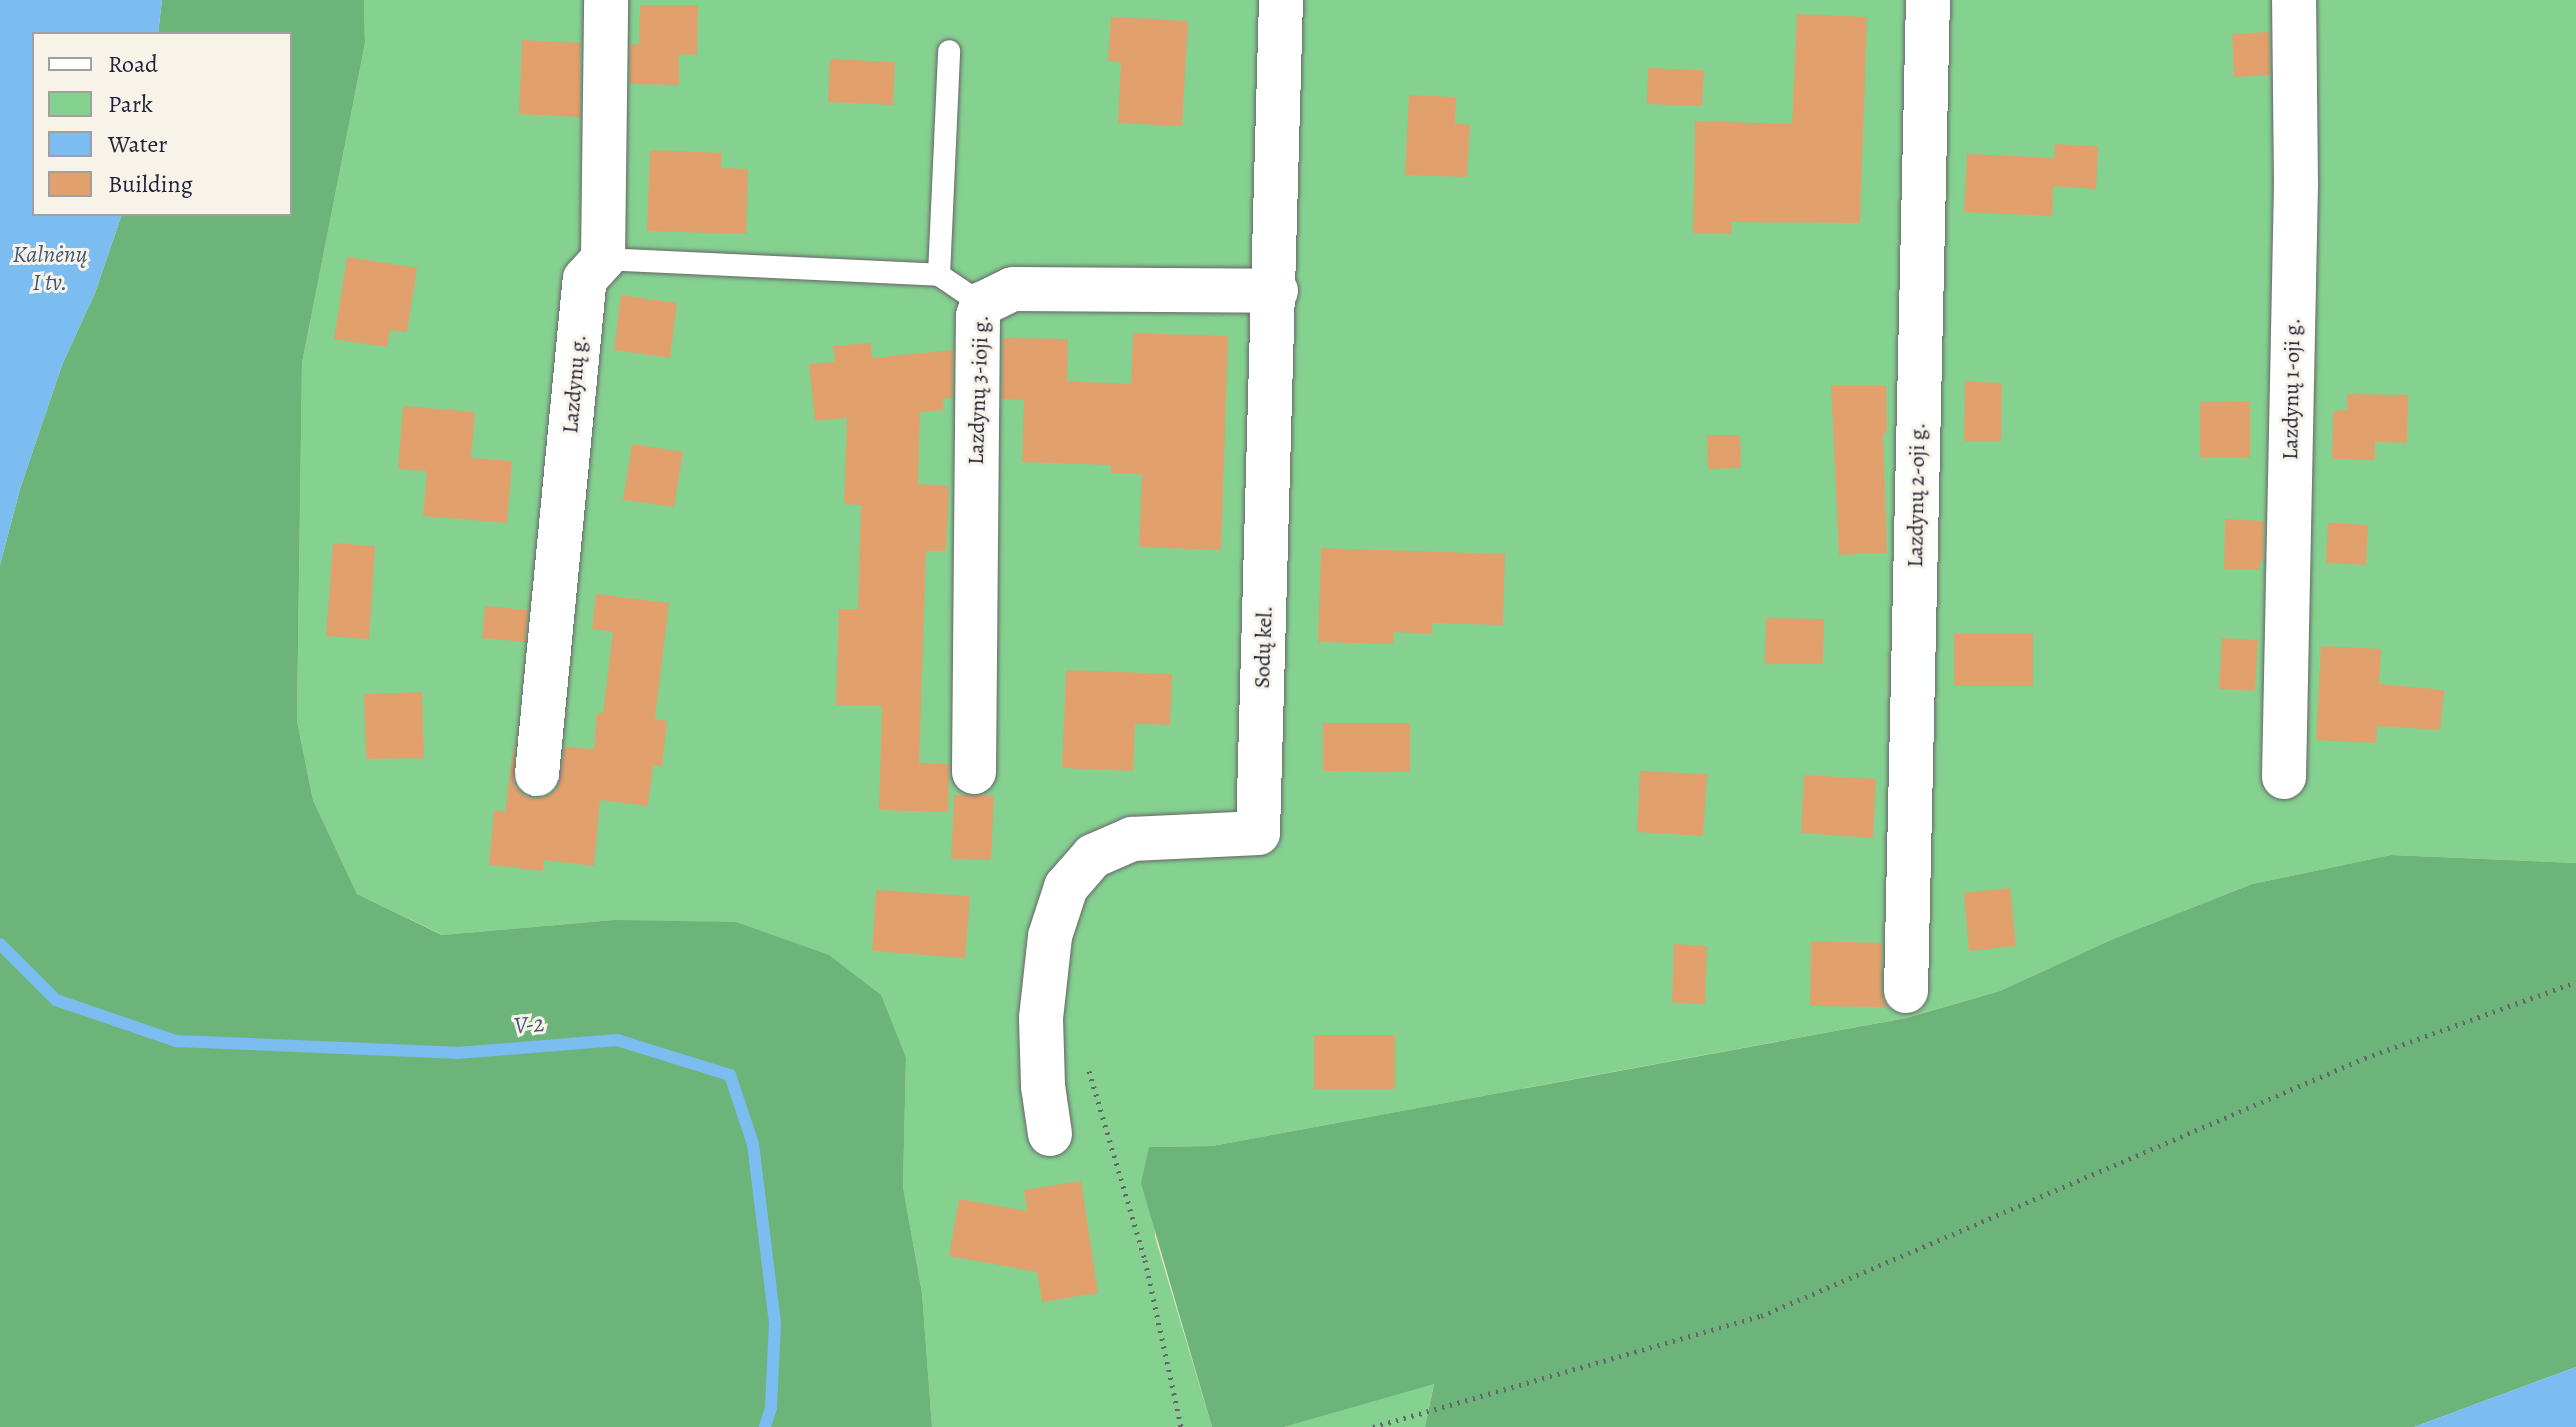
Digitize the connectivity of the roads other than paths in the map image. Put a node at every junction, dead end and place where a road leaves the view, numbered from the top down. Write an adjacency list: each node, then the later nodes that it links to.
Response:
1 (606, 0): 6 (street, Lazdynų g.)
2 (1281, 0): 8 (street, Sodų kel.)
3 (1928, 0): 13 (street, Lazdynų 2-oji g.)
4 (2294, 0): 12 (street, Lazdynų 1-oji g.)
5 (949, 51): 7 (lane)
6 (603, 259): 7 (lane); 11 (street, Lazdynų g.)
7 (939, 275): 9 (lane)
8 (1276, 291): 9 (street, Lazdynų 3-ioji g.); 14 (street, Sodų kel.)
9 (982, 304): 10 (street, Lazdynų 3-ioji g.)
10 (974, 772)
11 (537, 774)
12 (2284, 777)
13 (1906, 991)
14 (1050, 1134)

